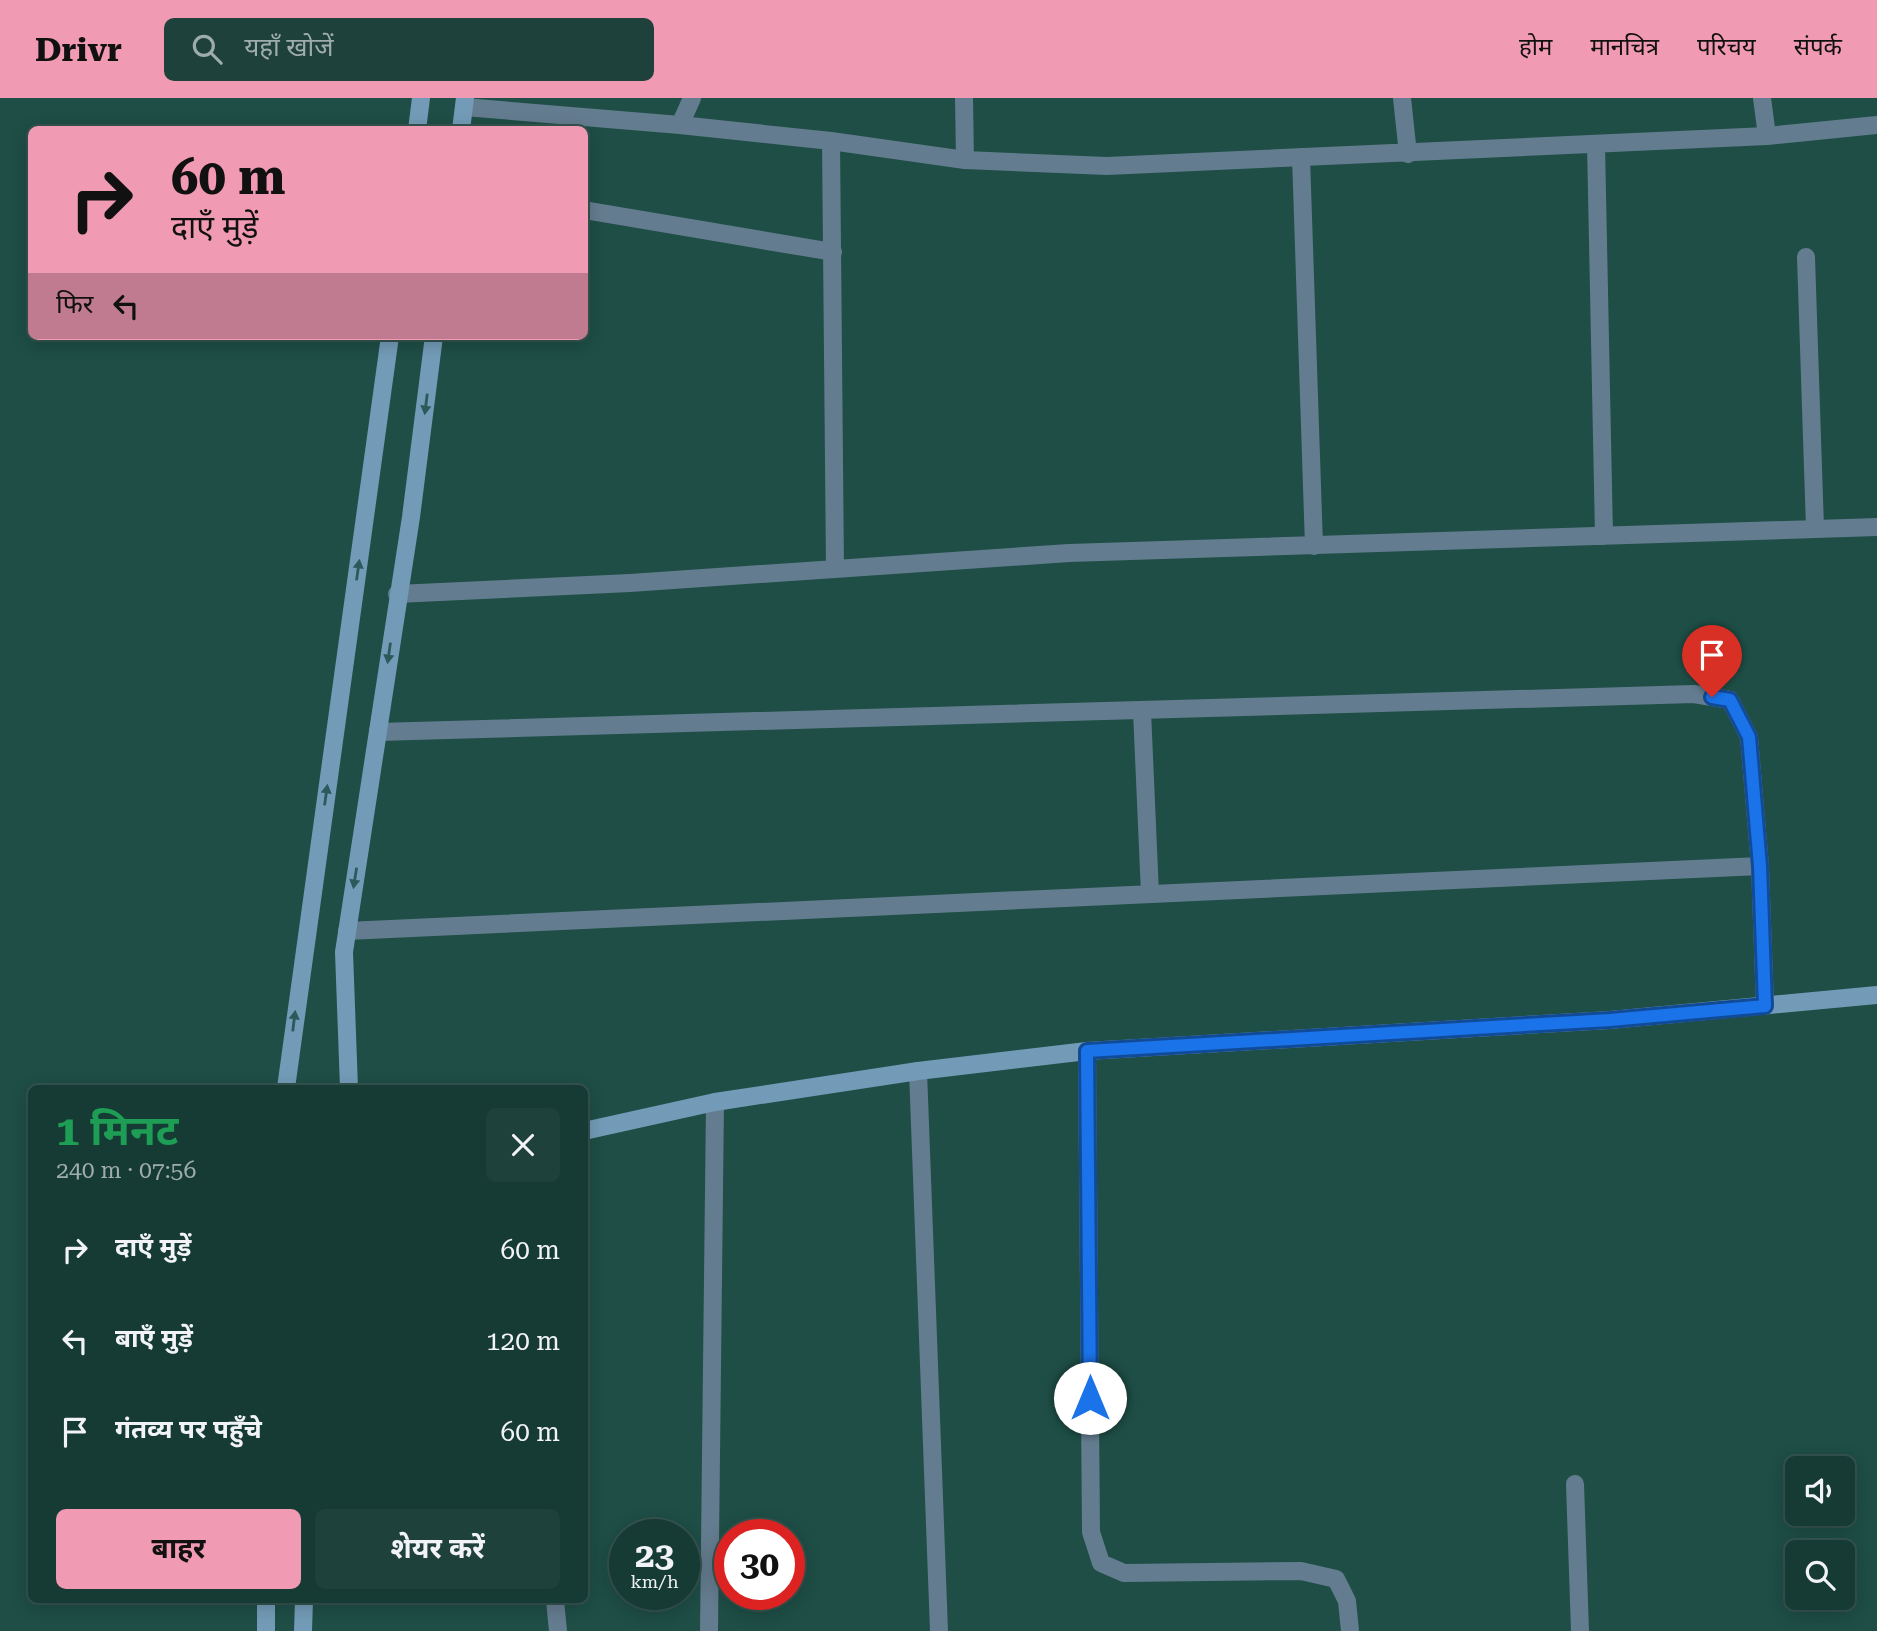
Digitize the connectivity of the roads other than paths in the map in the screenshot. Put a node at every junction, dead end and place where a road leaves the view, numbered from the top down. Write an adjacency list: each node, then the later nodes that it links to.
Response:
1 (421, 98): 9 (street)
2 (692, 98): 7 (street)
3 (964, 98): 16 (street)
4 (1402, 98): 14 (street)
5 (1762, 98): 11 (street)
6 (464, 103): 7 (street); 10 (street)
7 (680, 125): 12 (street)
8 (1877, 125): 11 (street)
9 (418, 126)
10 (461, 126)
11 (1767, 136): 13 (street)
12 (831, 141): 16 (street); 18 (street)
13 (1596, 144): 14 (street); 24 (street)
14 (1408, 153): 15 (street)
15 (1301, 157): 16 (street); 25 (street)
16 (965, 160)
17 (588, 210): 18 (street)
18 (833, 252): 26 (street)
19 (1807, 257): 23 (street)
20 (389, 340): 37 (street, one-way to 20)
21 (433, 340): 27 (street, one-way to 27)
22 (1877, 527): 23 (street)
23 (1815, 528): 24 (street)
24 (1604, 536): 25 (street)
25 (1314, 545): 26 (street)
26 (835, 569): 27 (street)
27 (397, 594): 29 (street, one-way to 29)
28 (1142, 711): 29 (street); 30 (street); 31 (street)
29 (378, 732): 32 (street, one-way to 32)
30 (1760, 866): 31 (street); 34 (street)
31 (1150, 894): 32 (street)
32 (347, 931): 38 (street)
33 (1877, 995): 34 (street)
34 (1765, 1006): 35 (street)
35 (1087, 1051): 36 (street); 50 (street)
36 (918, 1071): 39 (street); 49 (street)
37 (286, 1085)
38 (349, 1085)
39 (715, 1102): 40 (street); 48 (street)
40 (588, 1130)
41 (1575, 1485): 51 (street)
42 (266, 1603): 45 (street)
43 (304, 1603): 46 (street)
44 (555, 1603): 47 (street)
45 (266, 1631)
46 (303, 1631)
47 (558, 1631)
48 (709, 1631)
49 (939, 1631)
50 (1350, 1631)
51 (1580, 1631)

